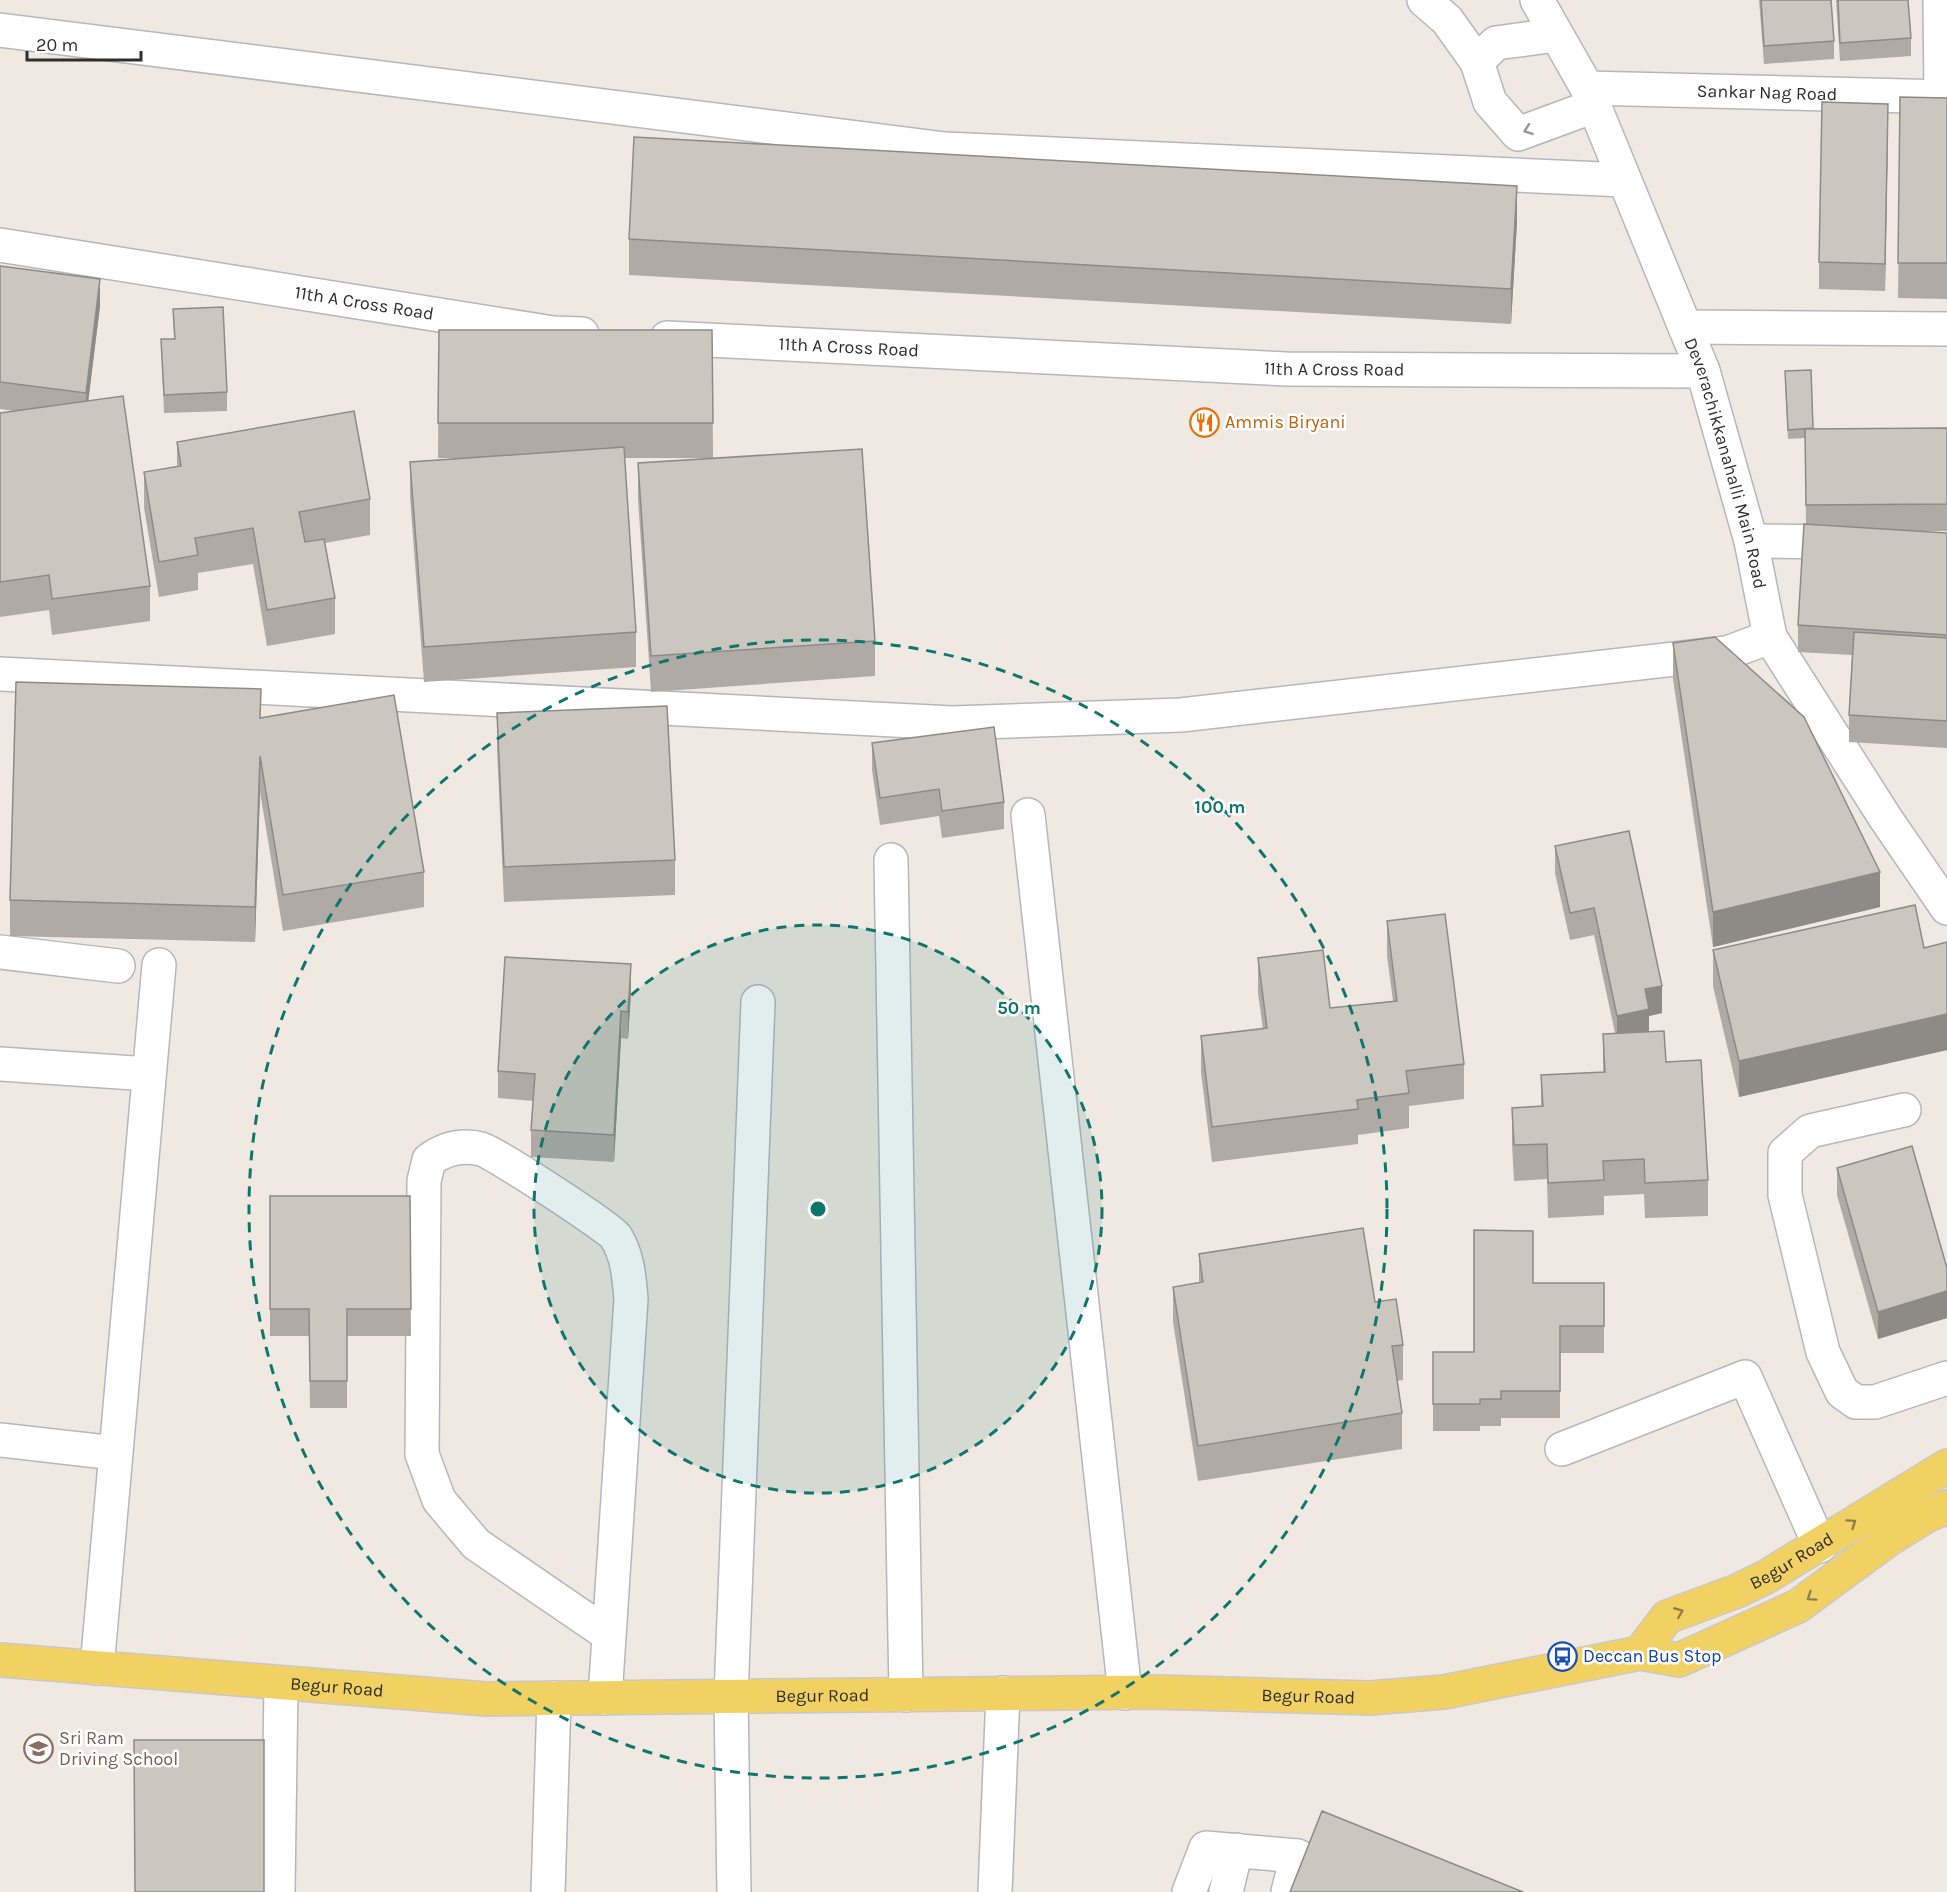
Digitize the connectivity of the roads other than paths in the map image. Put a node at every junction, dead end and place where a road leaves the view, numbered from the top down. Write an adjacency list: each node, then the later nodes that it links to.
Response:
1 (1424, 0): 6 (street)
2 (1537, 0): 5 (street, Deverachikkanahalli Main Road)
3 (1940, 0): 7 (street)
4 (0, 30): 9 (street)
5 (1550, 36): 6 (street); 8 (street, Deverachikkanahalli Main Road)
6 (1478, 62): 8 (street, one-way to 6)
7 (1944, 97): 8 (street, Sankar Nag Road)
8 (1588, 102): 9 (street, Deverachikkanahalli Main Road)
9 (1624, 180): 11 (street, Deverachikkanahalli Main Road)
10 (0, 245): 13 (street, 11th A Cross Road)
11 (1685, 327): 12 (street); 13 (street, Deverachikkanahalli Main Road)
12 (1947, 329)
13 (1703, 370): 14 (street, Deverachikkanahalli Main Road)
14 (1751, 541): 15 (street); 16 (street, Deverachikkanahalli Main Road)
15 (1878, 542)
16 (1770, 637): 17 (street); 20 (street, Deverachikkanahalli Main Road)
17 (0, 674)
18 (1028, 815): 41 (street)
19 (891, 860): 42 (street)
20 (1947, 908)
21 (0, 952): 23 (street)
22 (159, 965): 26 (street)
23 (118, 966)
24 (758, 1002): 43 (street)
25 (0, 1064): 26 (street)
26 (150, 1074): 31 (street)
27 (1904, 1110): 28 (street)
28 (1947, 1378)
29 (0, 1440): 31 (street)
30 (1562, 1449): 34 (street)
31 (115, 1453): 38 (street)
32 (1947, 1466): 34 (main road, Begur Road, one-way to 32)
33 (1947, 1508): 36 (main road, Begur Road, one-way to 36)
34 (1820, 1546): 36 (main road, Begur Road, one-way to 34)
35 (609, 1635): 35 (street); 45 (street)
36 (1641, 1653): 41 (main road, Begur Road)
37 (0, 1660): 38 (main road, Begur Road)
38 (97, 1668): 39 (main road, Begur Road)
39 (281, 1684): 44 (main road, Begur Road); 48 (street)
40 (1003, 1693): 41 (main road, Begur Road); 42 (main road, Begur Road); 51 (street)
41 (1125, 1693)
42 (906, 1695): 43 (main road, Begur Road)
43 (731, 1696): 45 (main road, Begur Road); 50 (street)
44 (554, 1698): 45 (main road, Begur Road); 49 (street)
45 (605, 1698)
46 (1236, 1850): 47 (street); 52 (street); 53 (street)
47 (1297, 1856): 54 (street); 55 (street)
48 (278, 1892)
49 (548, 1892)
50 (734, 1892)
51 (994, 1892)
52 (1189, 1892)
53 (1226, 1892)
54 (1288, 1892)
55 (1376, 1892)

